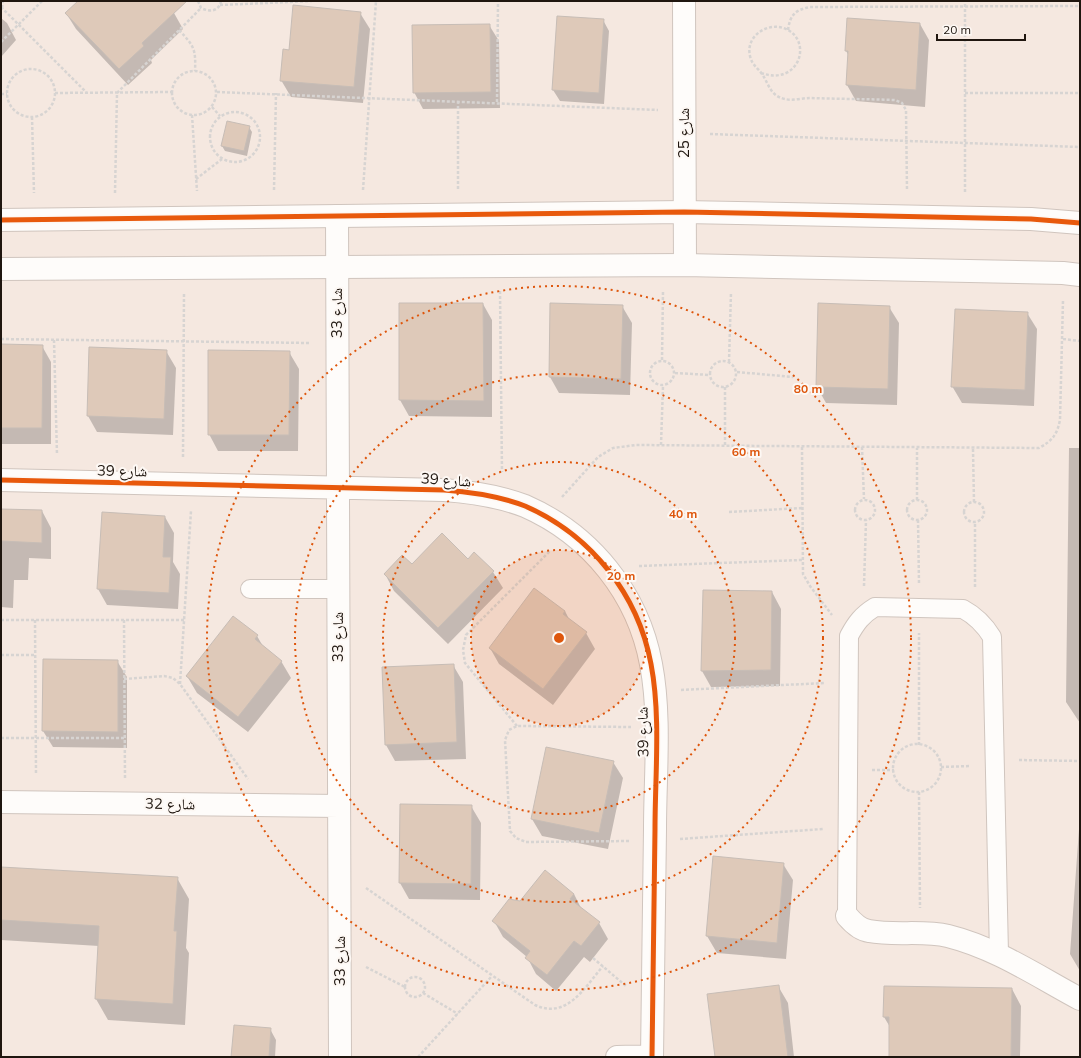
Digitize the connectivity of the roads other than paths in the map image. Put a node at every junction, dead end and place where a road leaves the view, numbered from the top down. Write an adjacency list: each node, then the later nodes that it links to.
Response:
1 (684, 1): 2 (street, شارع 25)
2 (684, 212): 3 (street); 5 (street); 6 (street, شارع 25)
3 (337, 216): 4 (street); 7 (street, شارع 33)
4 (1, 220)
5 (1080, 223)
6 (685, 265): 7 (street); 9 (street)
7 (337, 268): 8 (street); 11 (street, شارع 33)
8 (1, 269)
9 (1071, 274)
10 (1, 480): 11 (street, شارع 39)
11 (338, 488): 13 (street, شارع 33); 19 (street, شارع 39)
12 (250, 589): 13 (lane)
13 (338, 589): 15 (street, شارع 33)
14 (1, 802): 15 (street, شارع 32)
15 (339, 806): 20 (street, شارع 33)
16 (847, 916): 17 (street); 17 (lane)
17 (999, 954): 18 (street)
18 (1080, 999)
19 (652, 1056): 21 (street)
20 (340, 1057)
21 (617, 1057)

